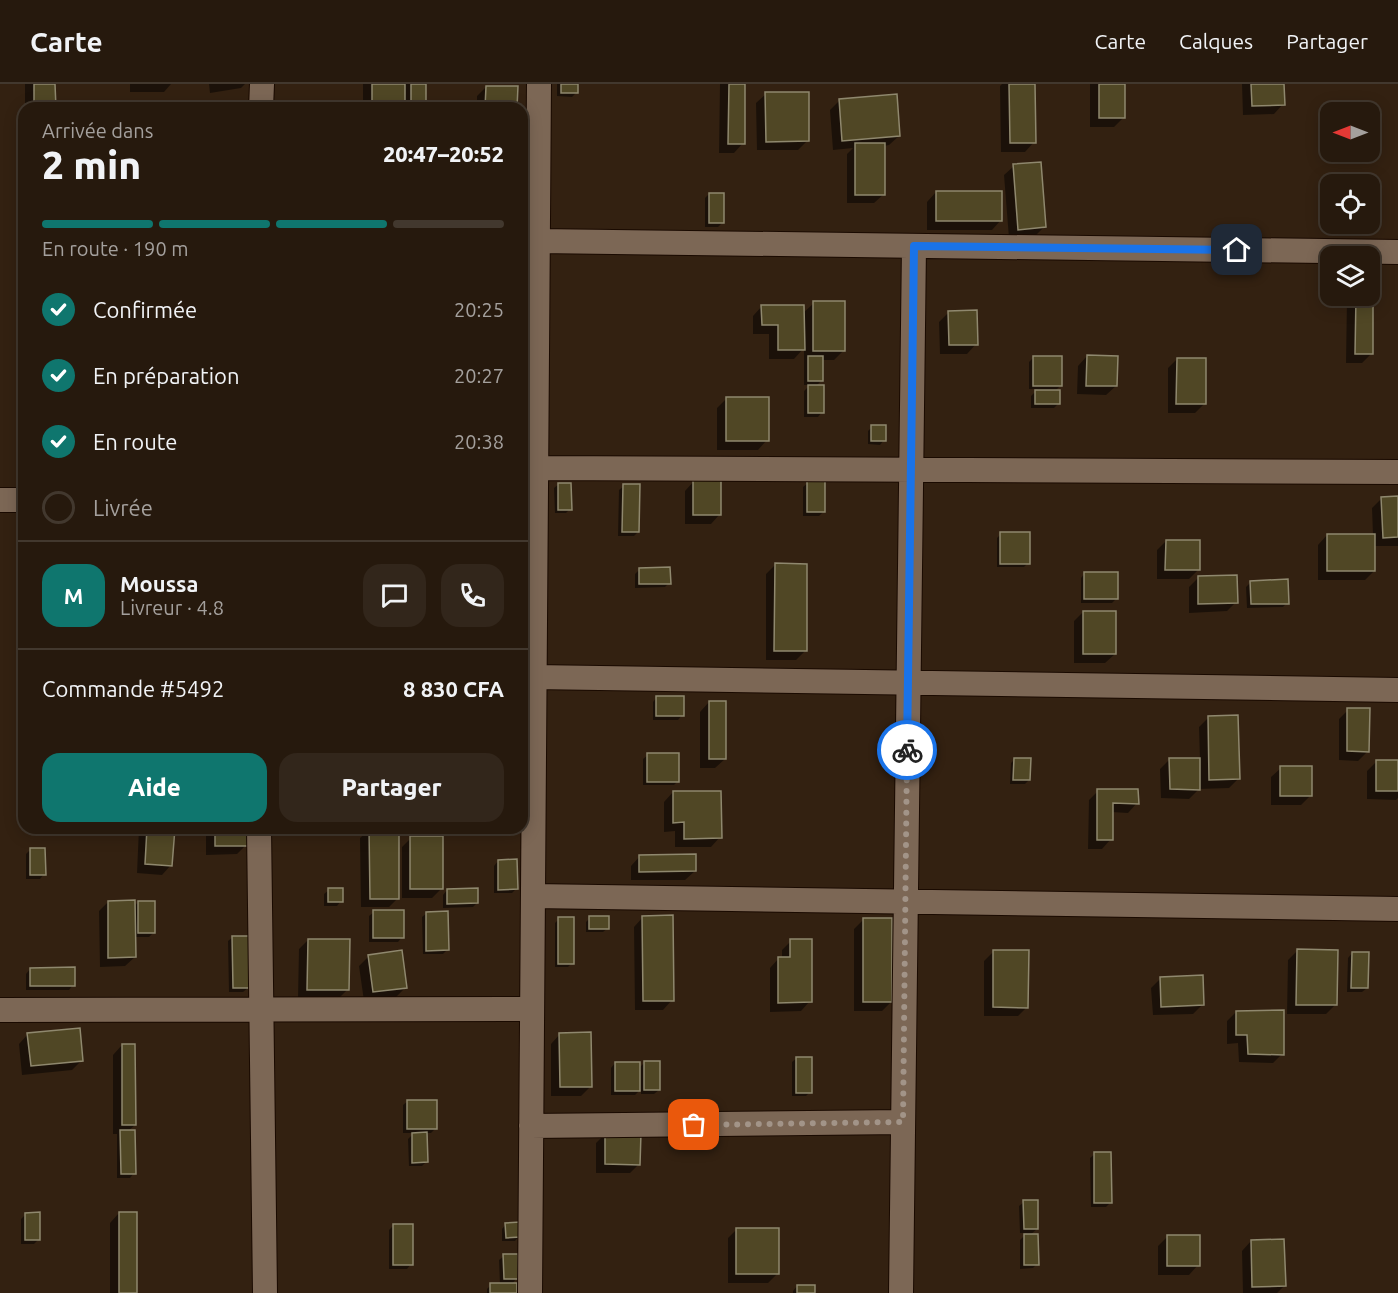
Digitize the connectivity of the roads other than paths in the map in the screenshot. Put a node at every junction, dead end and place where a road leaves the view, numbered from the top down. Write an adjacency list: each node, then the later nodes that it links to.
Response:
1 (262, 84): 3 (street)
2 (539, 84): 4 (street)
3 (261, 102)
4 (538, 242): 5 (street); 7 (street)
5 (914, 246): 6 (street); 8 (street)
6 (1398, 252)
7 (536, 468): 8 (street); 12 (street)
8 (911, 470): 9 (street); 14 (street)
9 (1398, 472)
10 (0, 500): 11 (street)
11 (18, 500)
12 (529, 510): 13 (street)
13 (534, 677): 14 (street); 17 (street)
14 (908, 683): 15 (street); 18 (street)
15 (1398, 690)
16 (260, 834): 20 (street)
17 (533, 896): 18 (street); 21 (street)
18 (906, 902): 19 (street); 23 (street)
19 (1398, 909)
20 (262, 1009): 21 (street); 22 (street); 25 (street)
21 (532, 1009): 24 (street)
22 (0, 1010)
23 (903, 1122): 24 (street); 27 (street)
24 (531, 1126): 26 (street)
25 (265, 1293)
26 (530, 1293)
27 (901, 1293)

